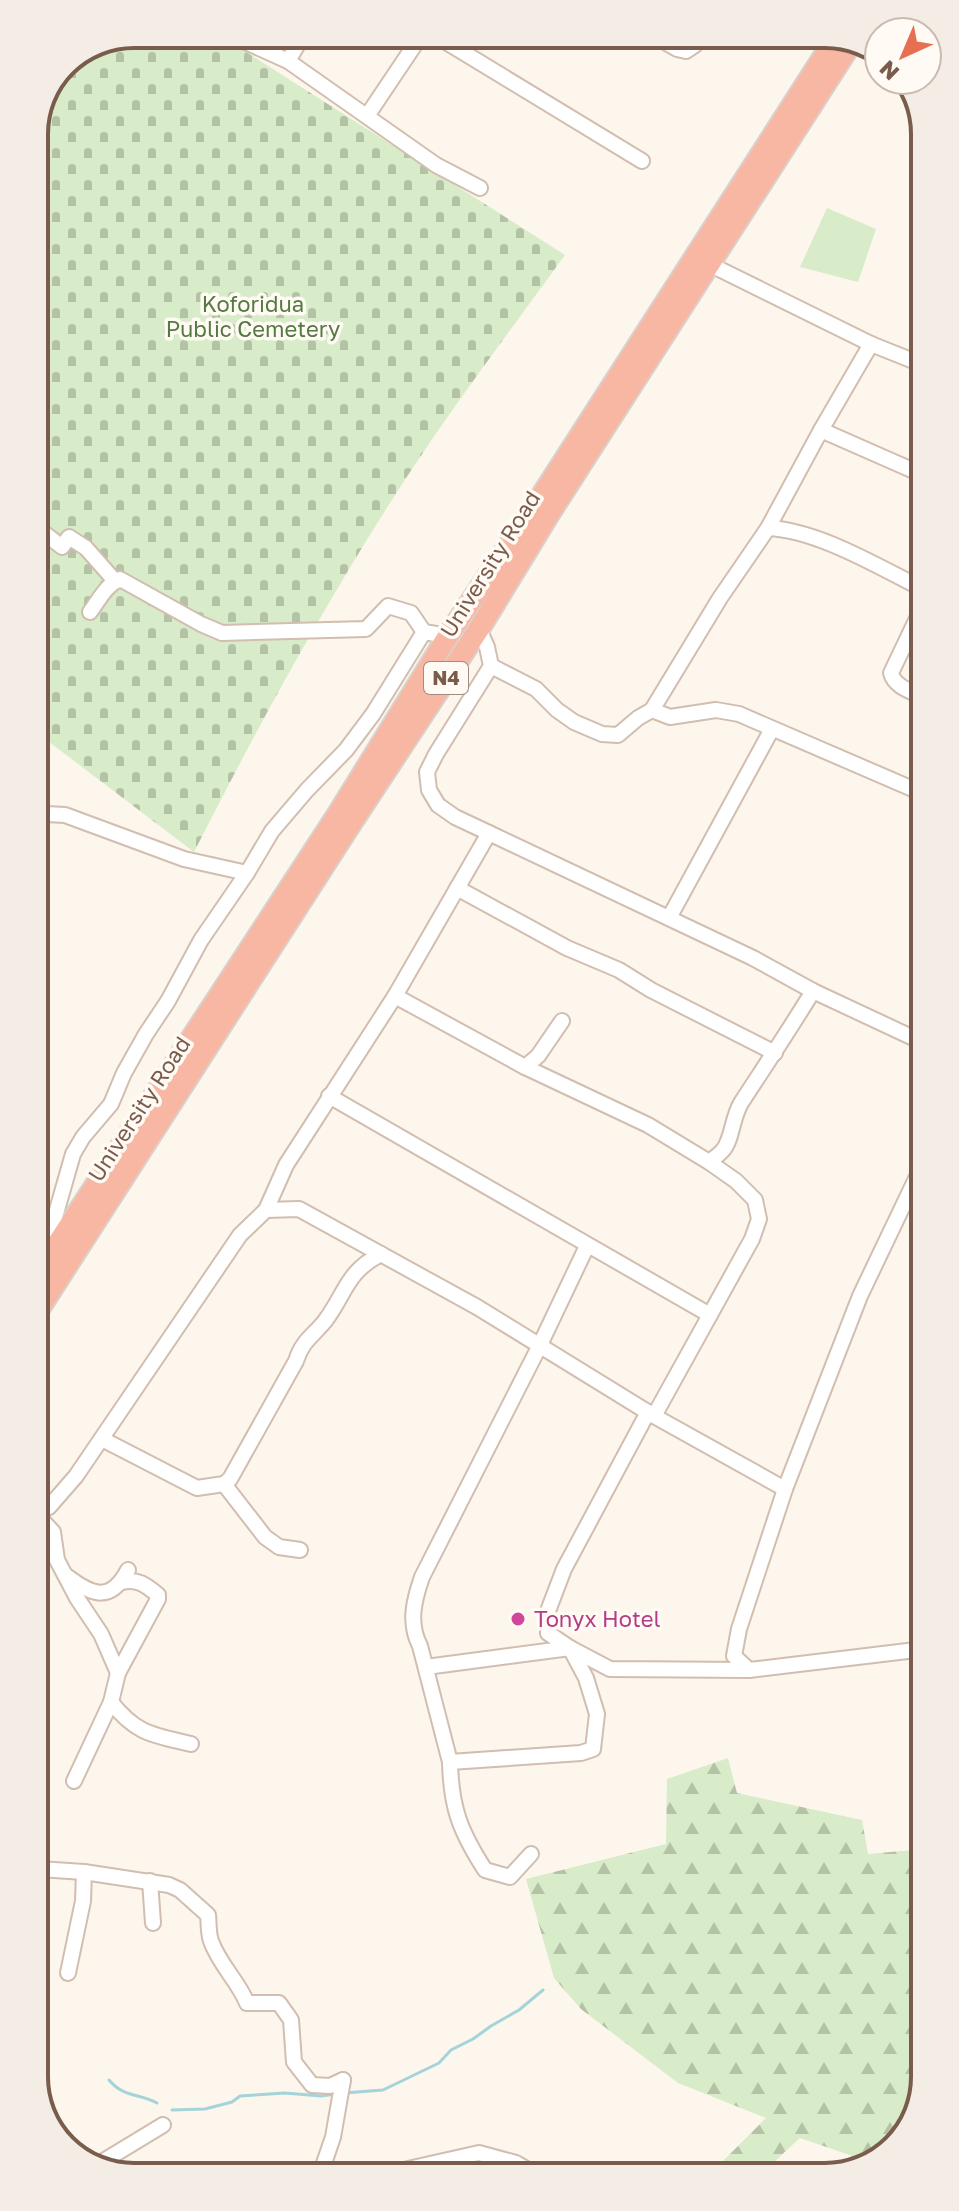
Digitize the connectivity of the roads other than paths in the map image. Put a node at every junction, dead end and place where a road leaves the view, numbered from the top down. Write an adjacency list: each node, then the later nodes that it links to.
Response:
1 (259, 48): 7 (street)
2 (296, 48): 7 (street)
3 (413, 48): 8 (street)
4 (456, 48): 9 (street)
5 (829, 48): 24 (highway, University Road / N4)
6 (846, 51): 11 (highway, University Road / N4)
7 (288, 61): 8 (street)
8 (367, 116): 10 (street)
9 (642, 161)
10 (480, 188)
11 (709, 264): 12 (street); 21 (highway, University Road / N4)
12 (871, 344): 13 (street); 14 (street)
13 (911, 360)
14 (821, 430): 15 (street); 16 (street)
15 (911, 470)
16 (768, 528): 19 (street); 27 (street)
17 (48, 536): 18 (street)
18 (115, 581): 20 (street); 23 (street)
19 (911, 583)
20 (90, 612)
21 (479, 629): 25 (street); 49 (highway, University Road / N4)
22 (911, 631): 26 (street)
23 (424, 632): 24 (street); 32 (street)
24 (448, 636): 48 (highway, University Road / N4)
25 (491, 666): 27 (street); 31 (street)
26 (911, 691)
27 (652, 710): 28 (street)
28 (772, 729): 29 (street); 34 (street)
29 (911, 788)
30 (48, 814): 32 (street)
31 (489, 833): 33 (street); 34 (street)
32 (247, 873): 45 (street)
33 (457, 888): 36 (street); 39 (street)
34 (669, 918): 35 (street)
35 (813, 991): 38 (street); 39 (street)
36 (395, 996): 40 (street); 41 (street)
37 (562, 1021): 40 (street)
38 (911, 1037)
39 (775, 1053): 42 (street)
40 (525, 1067): 42 (street)
41 (329, 1096): 44 (street); 46 (street)
42 (709, 1162): 50 (street)
43 (911, 1189): 55 (street)
44 (266, 1210): 47 (street); 53 (street)
45 (48, 1242)
46 (587, 1246): 50 (street); 51 (street)
47 (381, 1254): 51 (street); 54 (street)
48 (48, 1258)
49 (48, 1295)
50 (710, 1315): 52 (street)
51 (539, 1347): 52 (street); 64 (street)
52 (651, 1414): 55 (street); 62 (street)
53 (102, 1439): 54 (street); 56 (street)
54 (224, 1484): 58 (street)
55 (785, 1489): 65 (street)
56 (48, 1508)
57 (48, 1526): 59 (street)
58 (300, 1550)
59 (64, 1574): 60 (street); 61 (street)
60 (95, 1594): 61 (street); 66 (street)
61 (77, 1598): 66 (street)
62 (570, 1648): 64 (street); 65 (street); 69 (street)
63 (911, 1651): 65 (street)
64 (426, 1667): 69 (street)
65 (749, 1670)
66 (118, 1673): 67 (street)
67 (111, 1702): 68 (street); 70 (street)
68 (191, 1744)
69 (450, 1762): 71 (street)
70 (74, 1781)
71 (531, 1854)
72 (48, 1870): 73 (street)
73 (84, 1872): 74 (street); 76 (street)
74 (150, 1881): 75 (street); 79 (street)
75 (153, 1923)
76 (68, 1973)
77 (163, 2125): 78 (street)
78 (108, 2158)
79 (324, 2163)
80 (435, 2163): 81 (street)
81 (516, 2163)

